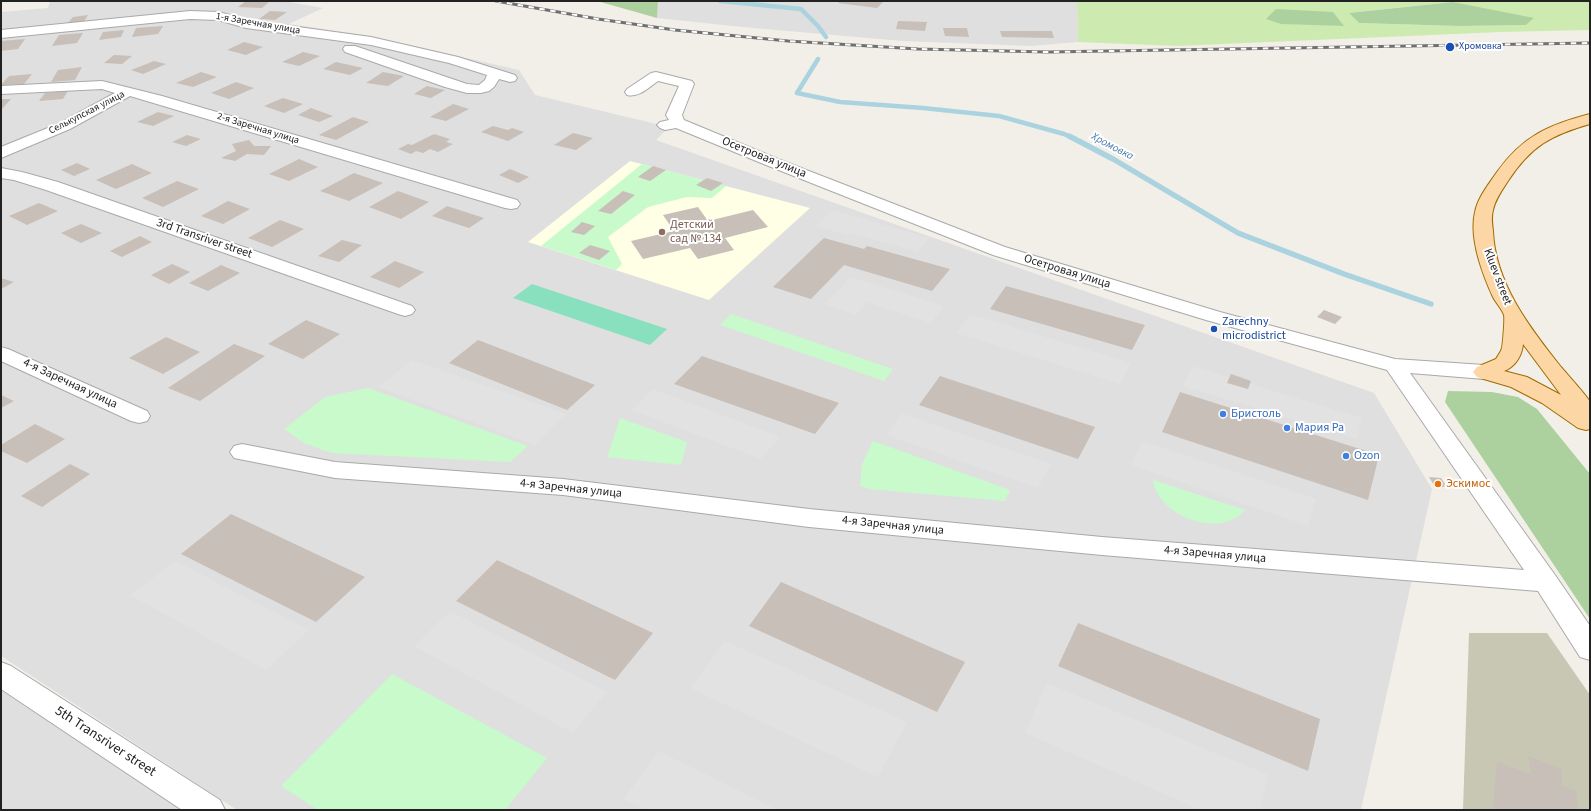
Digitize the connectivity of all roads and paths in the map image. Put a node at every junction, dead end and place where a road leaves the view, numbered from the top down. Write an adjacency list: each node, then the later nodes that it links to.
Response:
1 (1, 34): 2 (street, 1-я Заречная улица)
2 (316, 34): 3 (street, 1-я Заречная улица); 3 (street)
3 (492, 72): 4 (street, 1-я Заречная улица)
4 (510, 78)
5 (1, 90): 6 (street, 2-я Заречная улица)
6 (129, 91): 9 (street, Селькупская улица); 11 (street, 2-я Заречная улица)
7 (632, 92): 15 (street, Осетровая улица)
8 (1590, 120): 13 (main road, Kluev street)
9 (1, 153)
10 (1, 173): 12 (street, 3rd Transriver street)
11 (510, 204)
12 (405, 310)
13 (1514, 318): 16 (main road); 18 (main road, Kluev street)
14 (1, 353): 17 (street, 4-я Заречная улица)
15 (1394, 365): 16 (street, Осетровая улица); 21 (street)
16 (1484, 372): 19 (main road)
17 (139, 416)
18 (1590, 416)
19 (1590, 426)
20 (242, 452): 21 (street, 4-я Заречная улица)
21 (1546, 582): 22 (street)
22 (1590, 649)
23 (1, 674): 24 (street, 5th Transriver street)
24 (209, 810)

